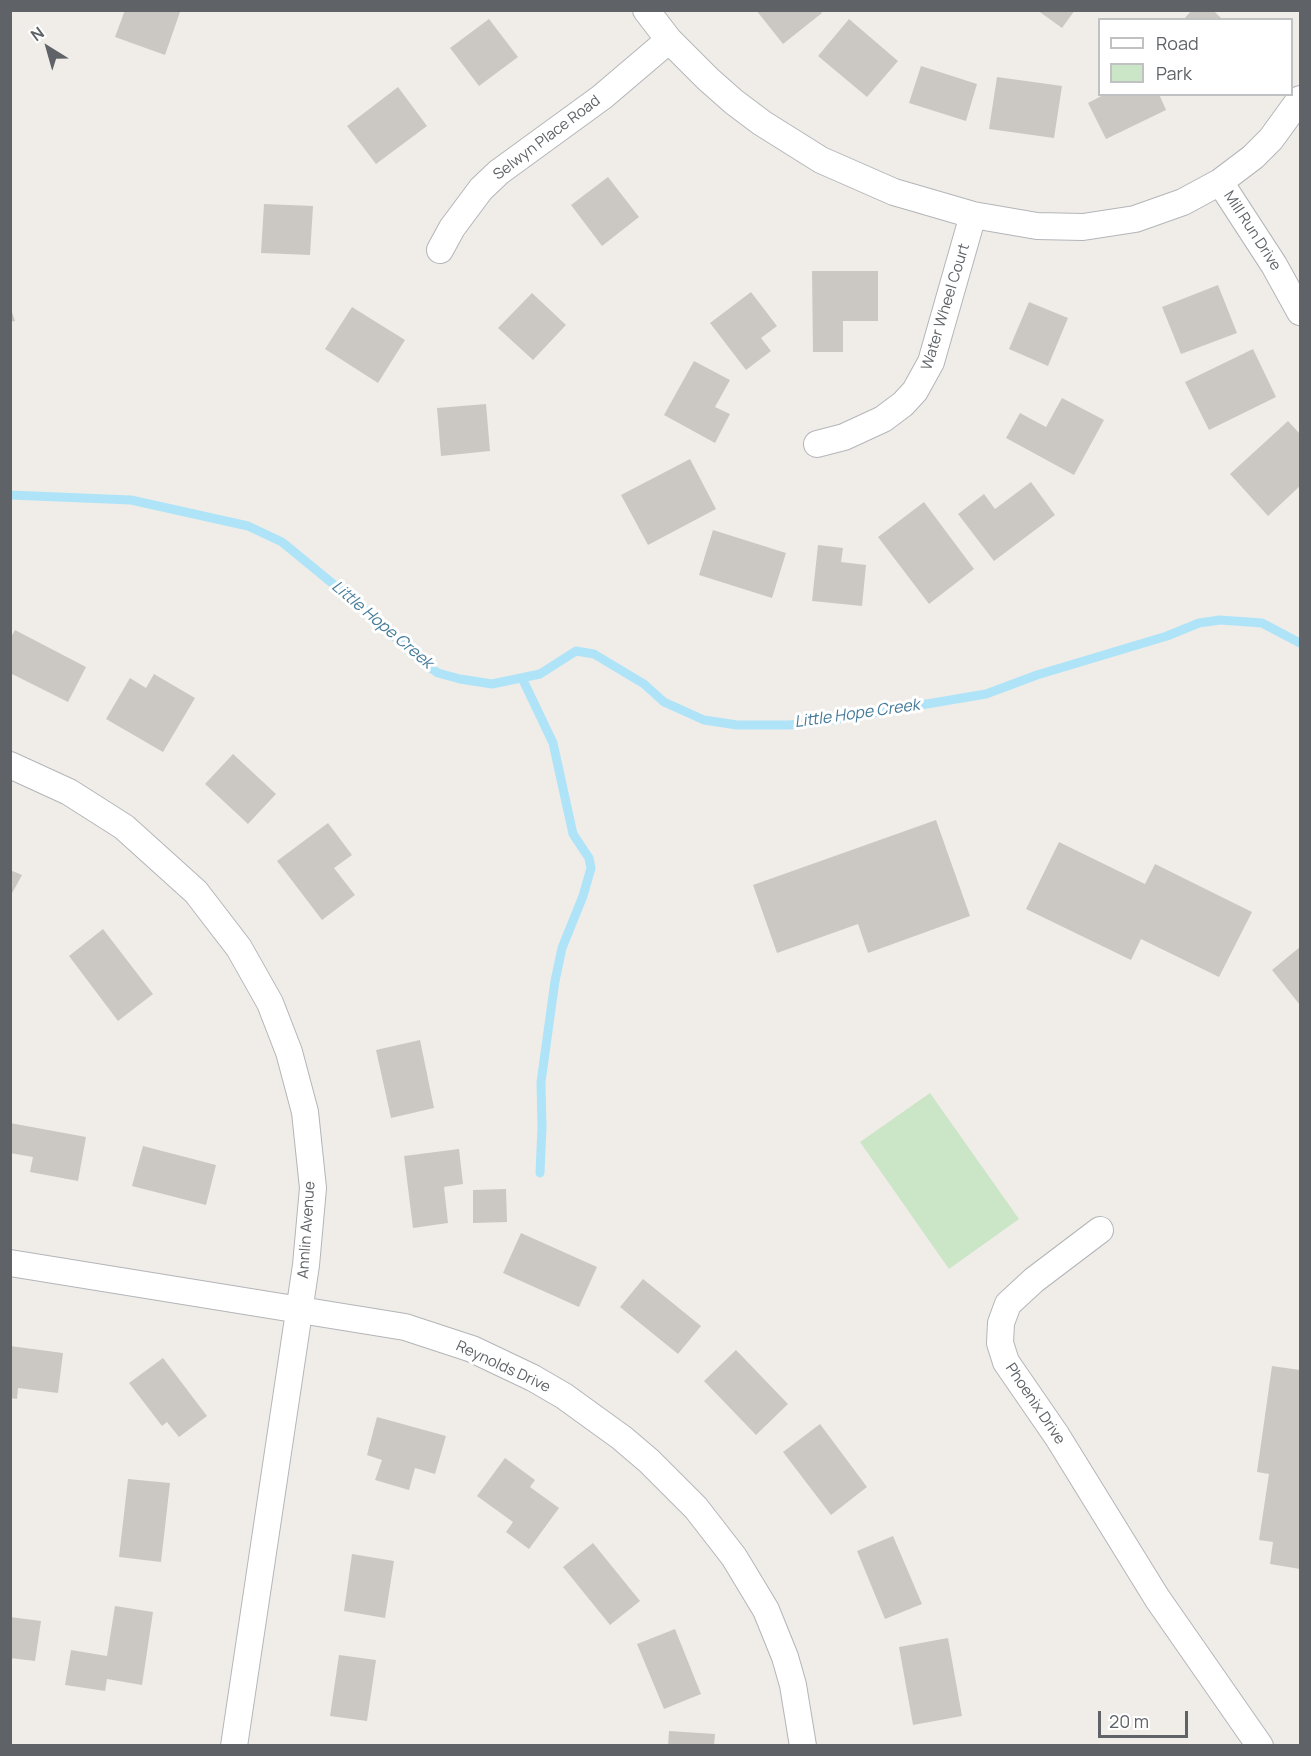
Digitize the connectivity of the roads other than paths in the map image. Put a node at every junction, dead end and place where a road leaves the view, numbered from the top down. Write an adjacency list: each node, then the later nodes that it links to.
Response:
1 (646, 10): 2 (street)
2 (669, 40): 5 (street); 6 (street, Selwyn Place Road)
3 (1300, 99): 4 (street)
4 (1220, 182): 5 (street); 7 (street, Mill Run Drive)
5 (973, 215): 8 (street, Water Wheel Court)
6 (440, 250)
7 (1300, 312)
8 (817, 444)
9 (10, 765): 12 (street, Annlin Avenue)
10 (1100, 1230): 15 (street, Phoenix Drive)
11 (10, 1263): 12 (street, Reynolds Drive)
12 (300, 1310): 13 (street, Annlin Avenue); 14 (street, Reynolds Drive)
13 (234, 1746)
14 (803, 1746)
15 (1260, 1746)

